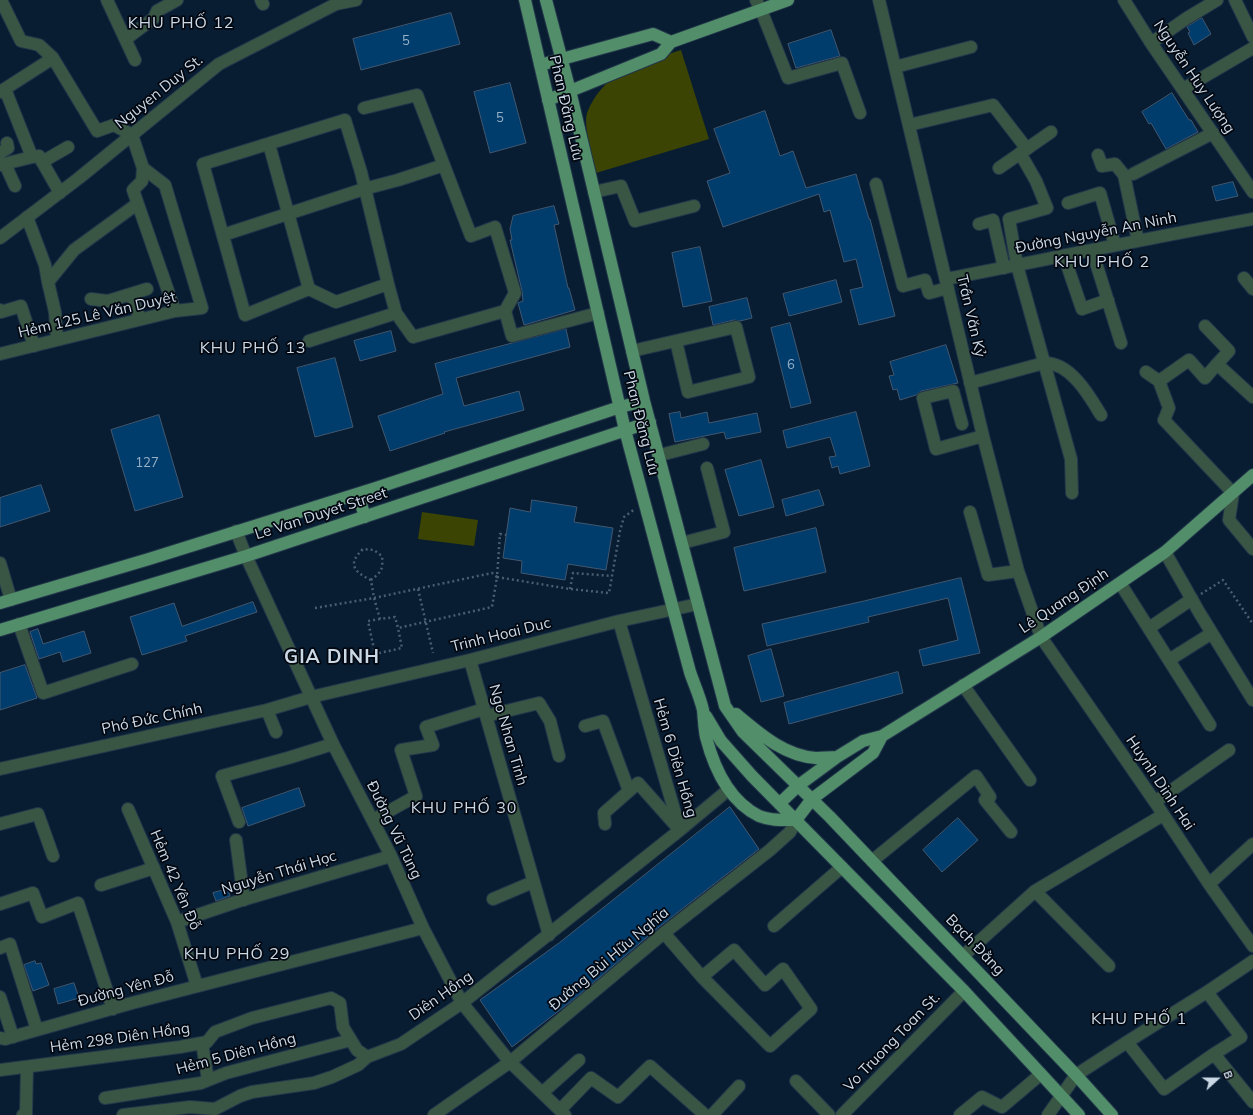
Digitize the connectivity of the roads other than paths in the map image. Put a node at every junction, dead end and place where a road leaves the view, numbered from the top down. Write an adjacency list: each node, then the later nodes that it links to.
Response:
1 (1, 0): 19 (street)
2 (107, 0): 14 (street)
3 (177, 0): 14 (street)
4 (356, 0): 33 (street, Nguyen Duy St.)
5 (525, 0): 22 (main road, Phan Đăng Lưu)
6 (546, 0): 20 (main road, Phan Đăng Lưu)
7 (788, 0): 12 (main road)
8 (879, 0): 23 (street, Trần Văn Kỷ)
9 (1124, 0): 16 (street, Nguyễn Huy Lượng)
10 (1217, 0): 16 (street)
11 (1235, 0): 13 (street)
12 (758, 5): 15 (main road); 29 (street)
13 (1253, 37)
14 (126, 39): 21 (street)
15 (671, 42): 20 (main road); 26 (main road)
16 (1151, 42): 24 (street, Nguyễn Huy Lượng)
17 (971, 47): 23 (street)
18 (1253, 48): 24 (street)
19 (53, 58): 25 (street); 33 (street)
20 (562, 59): 22 (main road); 26 (main road, Phan Đăng Lưu)
21 (135, 60)
22 (540, 65): 27 (main road, Phan Đăng Lưu)
23 (895, 67): 30 (street, Trần Văn Kỷ)
24 (1183, 89): 32 (street, Nguyễn Huy Lượng)
25 (3, 90): 39 (street)
26 (570, 91): 27 (main road); 50 (main road, Phan Đăng Lưu)
27 (548, 100): 79 (main road, Phan Đăng Lưu)
28 (364, 108): 41 (street)
29 (860, 113)
30 (909, 125): 37 (street); 68 (street, Trần Văn Kỷ)
31 (1051, 132): 37 (street)
32 (1212, 133): 44 (street); 48 (street, Nguyễn Huy Lượng)
33 (132, 134): 42 (street); 49 (street, Nguyen Duy St.)
34 (7, 143): 40 (street)
35 (269, 144): 47 (street); 54 (street); 58 (street)
36 (68, 147): 39 (street)
37 (1023, 151): 43 (street); 64 (street)
38 (1098, 156): 60 (street)
39 (37, 159): 40 (street); 49 (street)
40 (2, 160): 46 (street)
41 (444, 165): 47 (street); 78 (street)
42 (143, 168): 52 (street); 77 (street, Hẻm 125 Lê Văn Duyệt)
43 (999, 168)
44 (1133, 174)
45 (876, 184): 68 (street, Đường Nguyễn An Ninh)
46 (15, 186)
47 (364, 189): 54 (street); 69 (street)
48 (1253, 191)
49 (60, 192): 55 (street, Nguyen Duy St.)
50 (594, 192): 53 (street); 88 (main road, Phan Đăng Lưu)
51 (1068, 203): 61 (street)
52 (137, 204): 67 (street); 77 (street)
53 (694, 206)
54 (287, 214): 58 (street); 70 (street)
55 (27, 217): 59 (street, Nguyen Duy St.); 67 (street)
56 (1253, 220): 60 (street, Đường Nguyễn An Ninh)
57 (979, 224): 65 (street)
58 (223, 235): 70 (street)
59 (0, 238)
60 (1138, 240): 61 (street, Đường Nguyễn An Ninh)
61 (1115, 245): 62 (street, Đường Nguyễn An Ninh)
62 (1092, 250): 63 (street, Đường Nguyễn An Ninh); 75 (street)
63 (1064, 256): 64 (street, Đường Nguyễn An Ninh); 75 (street)
64 (1017, 265): 65 (street, Đường Nguyễn An Ninh); 90 (street)
65 (1004, 268): 68 (street, Đường Nguyễn An Ninh)
66 (1244, 278): 71 (street)
67 (48, 282): 83 (street)
68 (947, 283): 94 (street, Trần Văn Kỷ)
69 (388, 284): 70 (street); 80 (street)
70 (309, 289)
71 (1253, 289)
72 (147, 290): 73 (street)
73 (131, 295): 74 (street); 81 (street)
74 (91, 299)
75 (1108, 300): 86 (street)
76 (0, 310): 87 (street)
77 (175, 311): 81 (street, Hẻm 125 Lê Văn Duyệt)
78 (505, 312): 79 (street); 80 (street)
79 (598, 313): 97 (main road, Phan Đăng Lưu)
80 (396, 314): 84 (street)
81 (140, 319): 83 (street, Hẻm 125 Lê Văn Duyệt)
82 (1205, 326): 91 (street)
83 (57, 340): 87 (street, Hẻm 125 Lê Văn Duyệt)
84 (309, 340)
85 (676, 341): 85 (street); 88 (street)
86 (1121, 343)
87 (34, 346): 89 (street, Hẻm 125 Lê Văn Duyệt)
88 (632, 352): 96 (main road, Phan Đăng Lưu)
89 (0, 354)
90 (1044, 363): 94 (street); 98 (street); 107 (street)
91 (1217, 364): 93 (street); 95 (street)
92 (1146, 372): 93 (street)
93 (1159, 381): 108 (street)
94 (970, 383): 102 (street, Trần Văn Kỷ)
95 (1253, 397)
96 (644, 401): 97 (main road, Le Van Duyet Street); 99 (main road, Phan Đăng Lưu)
97 (620, 407): 101 (main road, Phan Đăng Lưu); 109 (main road, Le Van Duyet Street)
98 (1101, 415)
99 (650, 422): 101 (main road, Le Van Duyet Street); 104 (main road, Phan Đăng Lưu)
100 (962, 424): 102 (street)
101 (625, 430): 111 (main road, Le Van Duyet Street); 123 (main road, Phan Đăng Lưu)
102 (983, 436): 118 (street, Trần Văn Kỷ)
103 (703, 444): 104 (street)
104 (660, 455): 113 (main road, Phan Đăng Lưu)
105 (706, 468): 113 (street)
106 (1253, 475): 108 (main road, Lê Quang Định)
107 (1072, 493)
108 (1233, 493): 114 (street); 115 (main road, Lê Quang Định)
109 (358, 494): 111 (main road); 112 (main road, Le Van Duyet Street)
110 (970, 512): 118 (street)
111 (366, 517): 116 (main road, Le Van Duyet Street)
112 (236, 531): 116 (street, Đường Vũ Tùng); 121 (main road, Le Van Duyet Street)
113 (682, 543): 122 (main road, Phan Đăng Lưu)
114 (1253, 549)
115 (1165, 552): 119 (main road, Lê Quang Định); 120 (street)
116 (246, 556): 125 (main road, Le Van Duyet Street); 134 (street, Đường Vũ Tùng)
117 (0, 563): 121 (street)
118 (1018, 571): 129 (street, Trần Văn Kỷ)
119 (1120, 582): 126 (street); 129 (main road, Lê Quang Định)
120 (1192, 599): 126 (street); 128 (street)
121 (6, 601)
122 (698, 604): 123 (street, Trinh Hoai Duc); 136 (main road, Phan Đăng Lưu)
123 (674, 610): 124 (street, Trinh Hoai Duc); 137 (main road, Phan Đăng Lưu)
124 (619, 621): 130 (street, Trinh Hoai Duc); 163 (street, Hẻm 6 Diên Hồng)
125 (19, 624): 127 (main road, Le Van Duyet Street); 132 (street)
126 (1149, 628): 131 (street)
127 (0, 630)
128 (1212, 633): 131 (street); 135 (street)
129 (1041, 637): 133 (main road, Lê Quang Định); 154 (street, Huynh Dinh Hai)
130 (470, 660): 134 (street, Trinh Hoai Duc); 139 (street, Ngo Nhan Tinh)
131 (1169, 660): 140 (street)
132 (132, 664)
133 (963, 685): 143 (main road, Lê Quang Định); 149 (street)
134 (311, 697): 138 (street, Phó Đức Chính); 144 (street, Đường Vũ Tùng)
135 (1253, 700)
136 (726, 706): 147 (main road); 150 (main road, Phan Đăng Lưu)
137 (702, 709): 151 (main road); 155 (main road, Phan Đăng Lưu)
138 (267, 710): 142 (street); 148 (street, Phó Đức Chính)
139 (485, 713): 146 (street); 158 (street); 172 (street, Ngo Nhan Tinh)
140 (1210, 725)
141 (585, 726): 152 (street)
142 (276, 732)
143 (882, 736): 147 (main road, Lê Quang Định); 153 (main road, Lê Quang Định)
144 (333, 744): 158 (street, Đường Vũ Tùng); 160 (street)
145 (1229, 750): 154 (street)
146 (559, 756)
147 (837, 757): 150 (main road, Lê Quang Định)
148 (0, 769)
149 (1030, 780)
150 (799, 785): 153 (main road, Phan Đăng Lưu); 155 (main road, Lê Quang Định)
151 (728, 790): 159 (main road); 163 (street, Diên Hồng)
152 (629, 791): 162 (street); 163 (street, Hẻm 6 Diên Hồng)
153 (812, 799): 159 (main road, Lê Quang Định); 169 (main road, Bạch Đằng)
154 (1155, 802): 157 (street, Huynh Dinh Hai)
155 (780, 803): 159 (main road, Phan Đăng Lưu)
156 (128, 809): 171 (street, Hẻm 42 Yên Đỗ)
157 (1163, 815): 173 (street, Huynh Dinh Hai); 175 (street)
158 (373, 820): 168 (street, Đường Vũ Tùng)
159 (796, 820): 170 (main road); 182 (street, Đường Bùi Hữu Nghĩa)
160 (239, 822)
161 (0, 824): 167 (street)
162 (605, 824)
163 (680, 830): 183 (street, Diên Hồng)
164 (1011, 832): 169 (street)
165 (236, 840): 177 (street)
166 (1253, 844): 173 (street)
167 (53, 856)
168 (390, 856): 177 (street, Nguyễn Thái Học); 181 (street, Đường Vũ Tùng)
169 (872, 861): 186 (main road, Bạch Đằng)
170 (842, 867): 180 (street); 191 (main road)
171 (154, 868): 174 (street); 179 (street, Hẻm 42 Yên Đỗ)
172 (534, 882): 176 (street); 183 (street, Ngo Nhan Tinh)
173 (1208, 884): 184 (street, Huynh Dinh Hai)
174 (101, 885)
175 (1035, 891): 186 (street); 188 (street)
176 (493, 898)
177 (244, 900): 179 (street, Nguyễn Thái Học)
178 (0, 904): 195 (street)
179 (177, 922): 190 (street, Hẻm 42 Yên Đỗ)
180 (774, 926)
181 (423, 928): 190 (street, Đường Yên Đỗ); 194 (street, Đường Vũ Tùng)
182 (664, 933): 189 (street); 205 (street, Đường Bùi Hữu Nghĩa)
183 (549, 935): 194 (street, Diên Hồng)
184 (1253, 946)
185 (0, 948): 196 (street)
186 (963, 956): 209 (main road, Bạch Đằng)
187 (1253, 961): 192 (street)
188 (1109, 966)
189 (702, 977): 189 (street)
190 (197, 986): 195 (street, Đường Yên Đỗ)
191 (964, 991): 208 (main road); 217 (street, Vo Truong Toan St.)
192 (1207, 992): 201 (street); 202 (street)
193 (0, 997): 197 (street)
194 (462, 1003): 203 (street, Diên Hồng); 205 (street, Đường Vũ Tùng)
195 (112, 1009): 196 (street, Đường Yên Đỗ)
196 (37, 1030): 197 (street, Đường Yên Đỗ)
197 (14, 1037): 198 (street, Đường Yên Đỗ)
198 (0, 1038)
199 (351, 1040): 200 (street, Hẻm 298 Diên Hồng); 203 (street, Hẻm 298 Diên Hồng); 210 (street, Hẻm 5 Diên Hồng)
200 (202, 1042): 206 (street, Hẻm 298 Diên Hồng); 210 (street)
201 (1127, 1042): 202 (street); 209 (street)
202 (1214, 1054): 216 (street)
203 (367, 1057): 221 (street, Diên Hồng)
204 (579, 1060): 213 (street)
205 (510, 1062): 213 (street, Đường Vũ Tùng); 222 (street, Đường Bùi Hữu Nghĩa)
206 (27, 1067): 207 (street, Hẻm 298 Diên Hồng); 220 (street)
207 (0, 1070)
208 (1041, 1074): 214 (main road); 218 (street)
209 (1076, 1075): 214 (street); 230 (main road, Bạch Đằng)
210 (208, 1080): 215 (street, Hẻm 5 Diên Hồng)
211 (796, 1081): 225 (street)
212 (739, 1086): 224 (street)
213 (542, 1093): 219 (street, Đường Vũ Tùng)
214 (1061, 1096): 228 (street); 229 (main road)
215 (105, 1098)
216 (1253, 1102)
217 (855, 1111): 226 (street, Vo Truong Toan St.)
218 (1002, 1111): 227 (street)
219 (562, 1112): 223 (street)
220 (23, 1115)
221 (123, 1115)
222 (434, 1115)
223 (705, 1115)
224 (712, 1115)
225 (829, 1115)
226 (842, 1115)
227 (960, 1115)
228 (1048, 1115)
229 (1079, 1115)
230 (1112, 1115)

